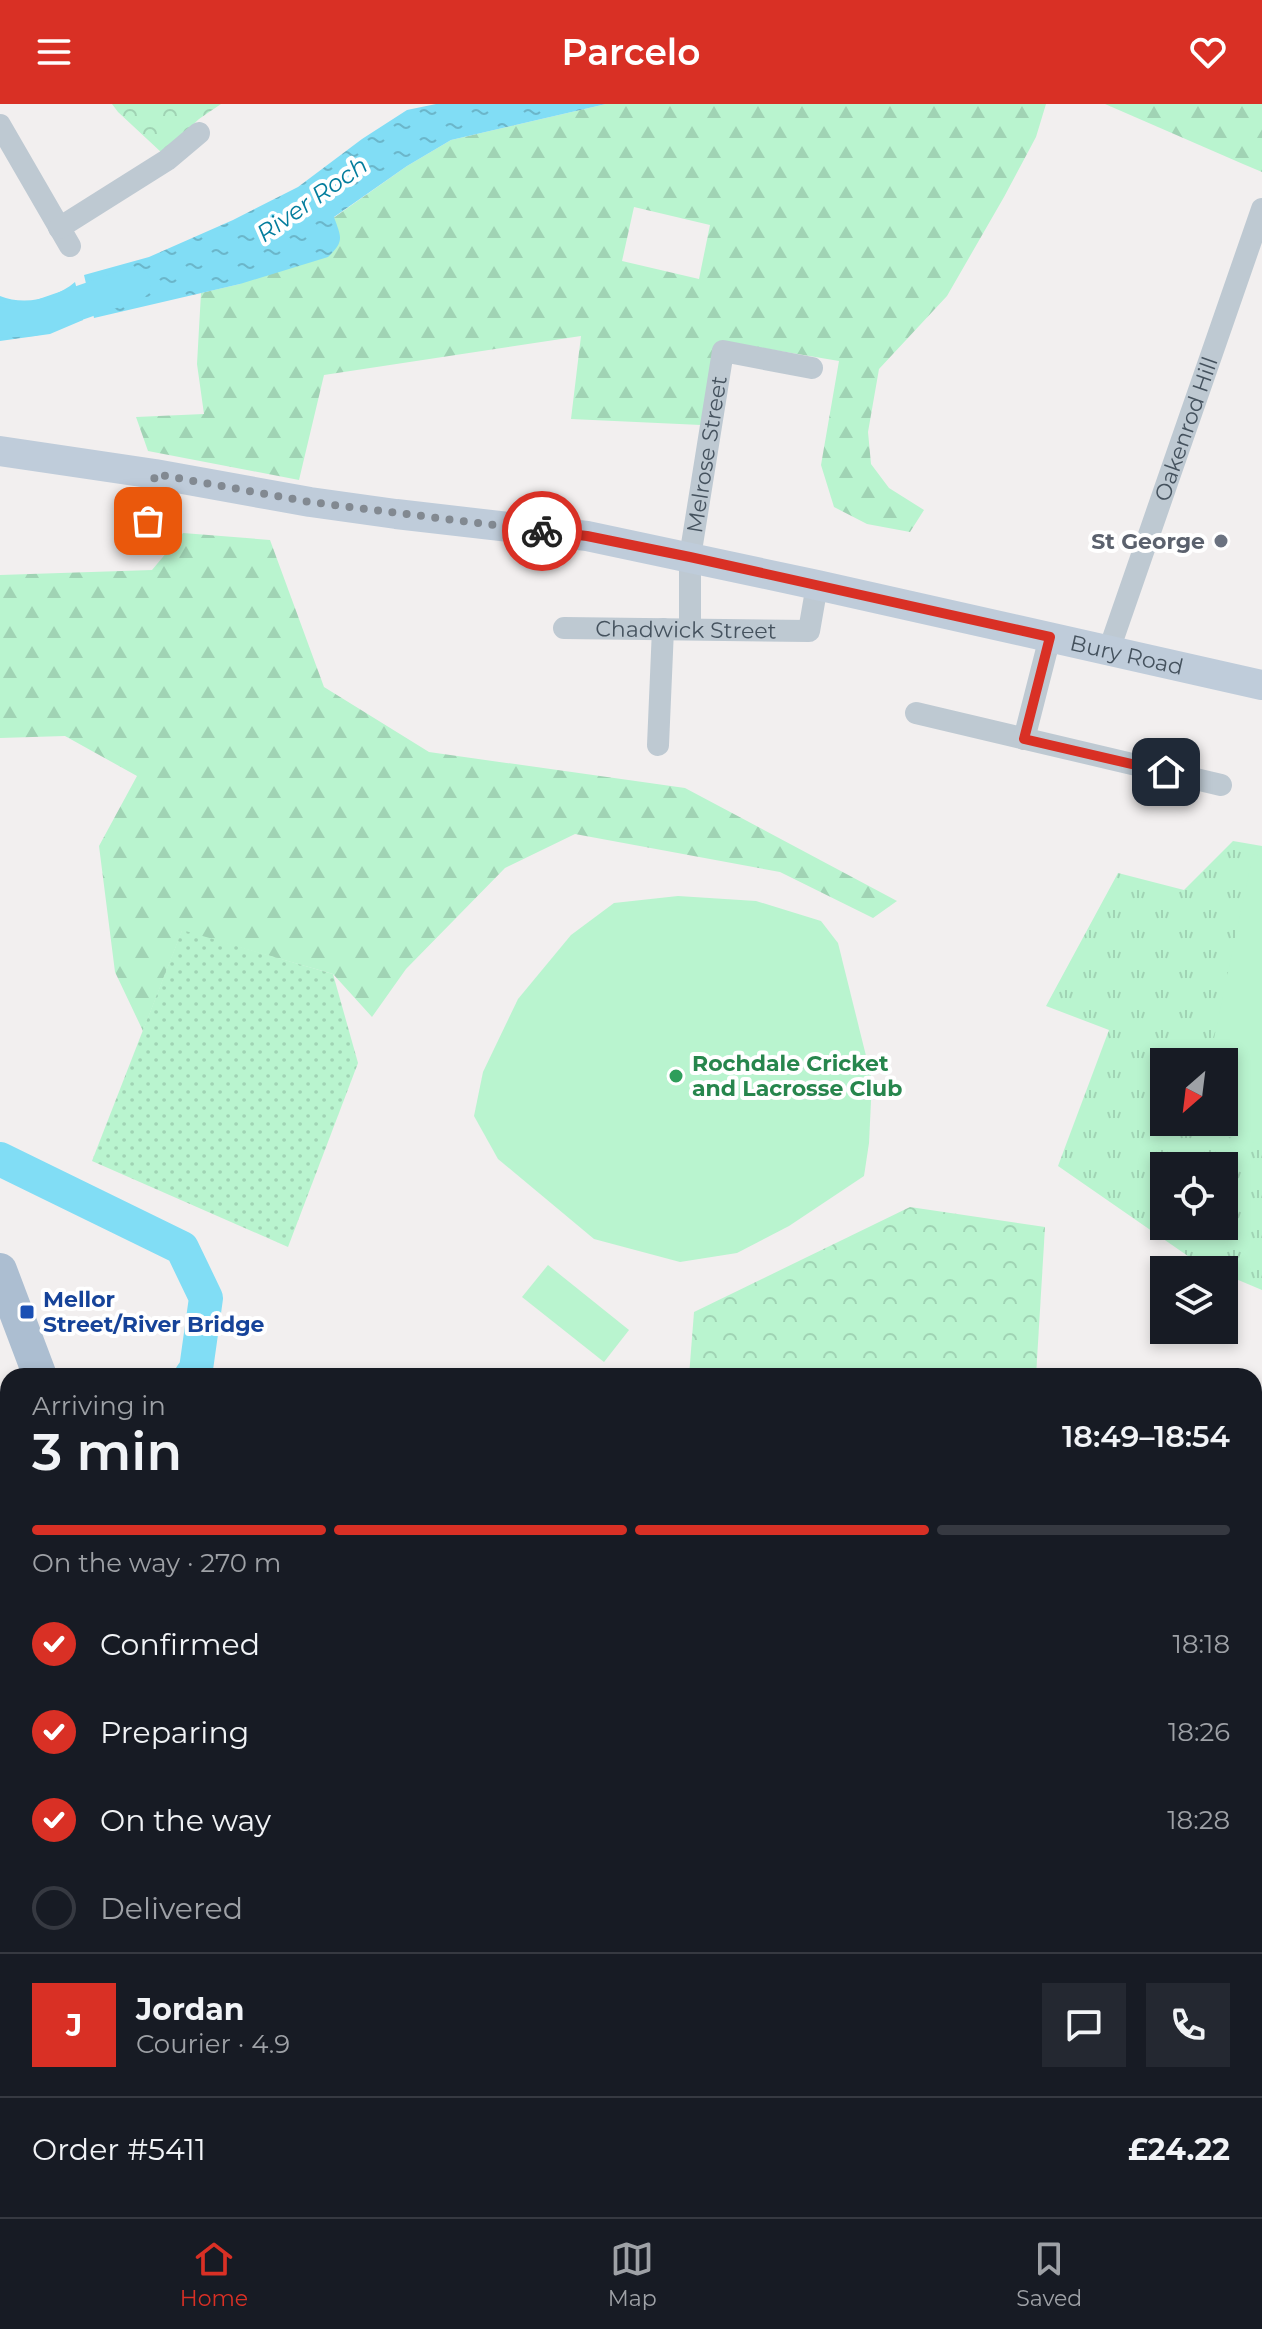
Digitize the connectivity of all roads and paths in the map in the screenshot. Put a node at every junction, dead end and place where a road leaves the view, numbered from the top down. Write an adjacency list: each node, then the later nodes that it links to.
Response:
1 (0, 125): 2 (street)
2 (199, 133)
3 (1262, 209): 14 (street, Oakenrod Hill)
4 (812, 368): 8 (street, Melrose Street)
5 (0, 451): 6 (main road, Bury Road)
6 (155, 474): 7 (street); 8 (main road, Bury Road)
7 (145, 544)
8 (690, 557): 9 (main road, Bury Road); 12 (street, Melrose Street)
9 (817, 585): 12 (street, Chadwick Street); 13 (main road, Bury Road)
10 (564, 628): 11 (street, Chadwick Street)
11 (663, 629): 12 (street, Chadwick Street); 18 (street)
12 (690, 629)
13 (1050, 637): 14 (main road, Bury Road); 17 (street)
14 (1109, 650): 15 (main road, Bury Road)
15 (1262, 685)
16 (916, 713): 17 (street)
17 (1024, 739): 19 (street)
18 (658, 745)
19 (1221, 785)
20 (0, 1270): 21 (main road)
21 (37, 1368)

